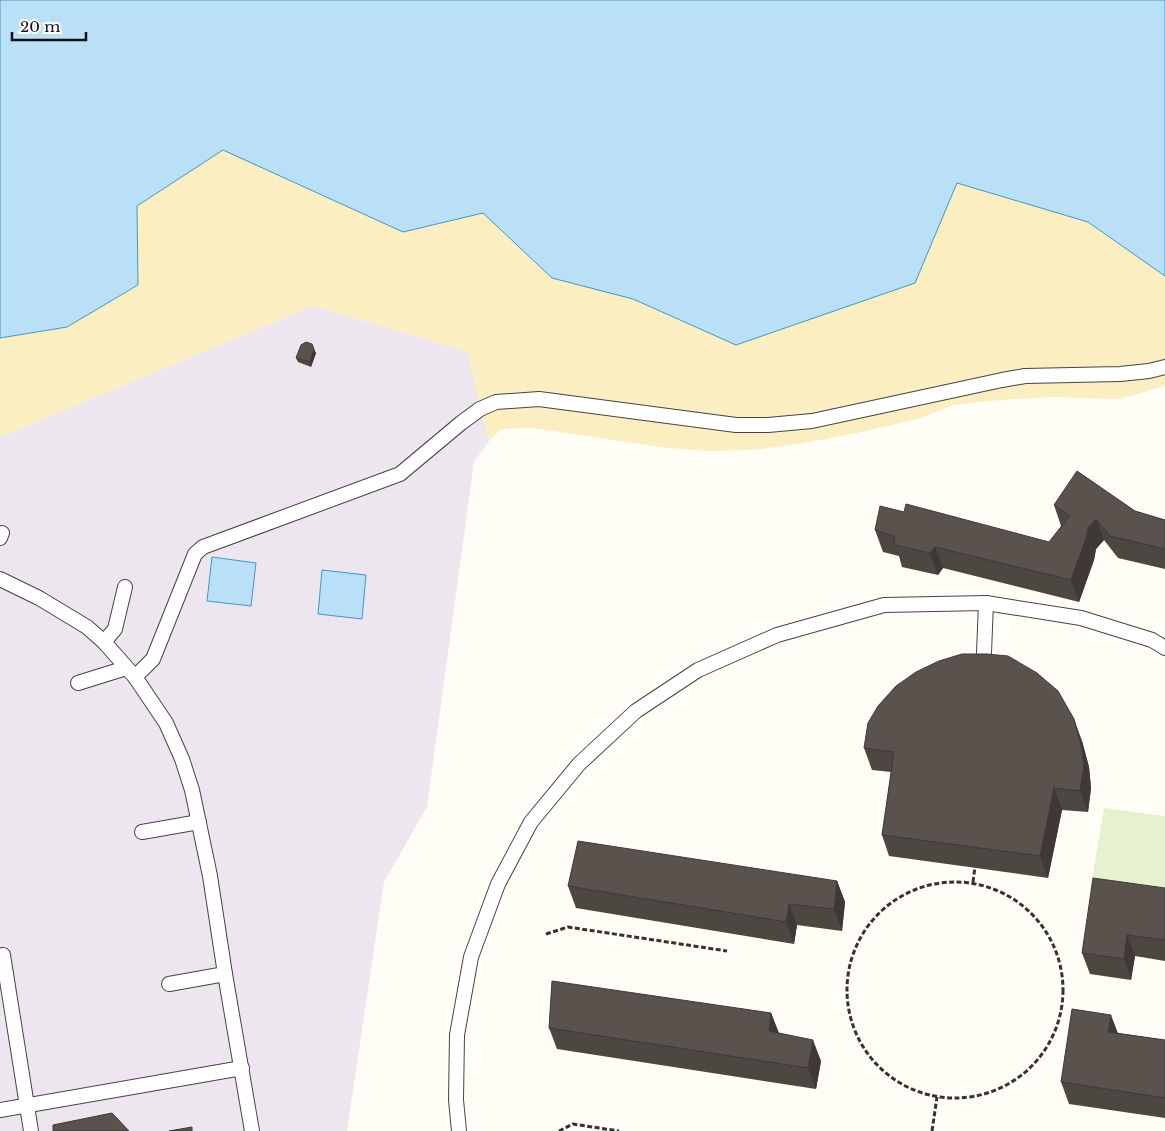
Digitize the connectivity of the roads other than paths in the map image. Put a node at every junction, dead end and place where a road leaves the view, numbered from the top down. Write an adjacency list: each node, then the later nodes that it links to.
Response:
1 (1165, 367): 8 (lane)
2 (0, 579): 5 (lane)
3 (124, 587): 5 (lane)
4 (986, 603): 6 (lane); 7 (lane); 21 (lane)
5 (104, 642): 8 (lane)
6 (1165, 648)
7 (984, 653)
8 (131, 672): 9 (lane); 10 (lane)
9 (78, 683)
10 (199, 822): 11 (lane); 13 (lane)
11 (142, 832)
12 (4, 954): 15 (lane)
13 (225, 974): 14 (lane); 16 (lane)
14 (169, 984)
15 (5, 997): 17 (lane)
16 (242, 1068): 17 (lane); 20 (lane)
17 (27, 1105): 18 (lane); 19 (lane)
18 (0, 1110)
19 (31, 1131)
20 (252, 1131)
21 (459, 1131)

